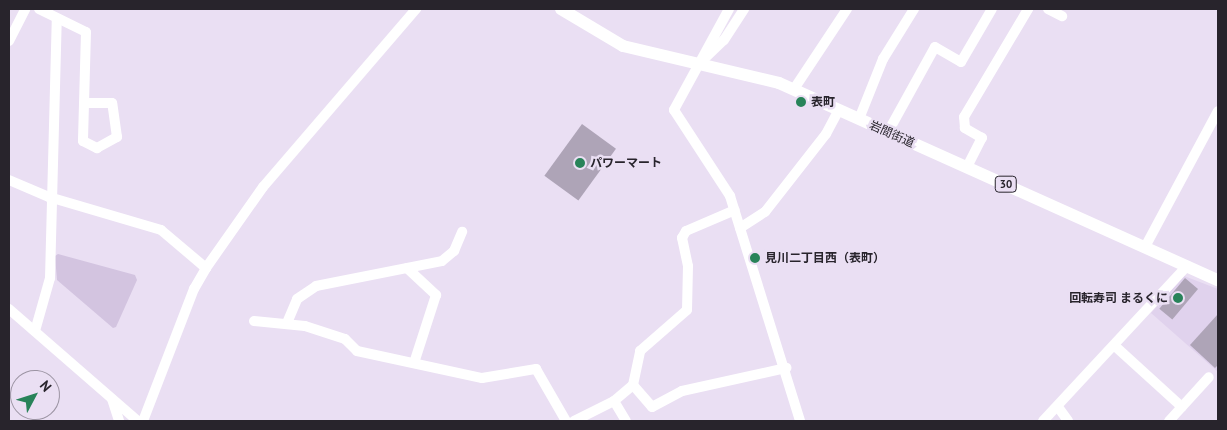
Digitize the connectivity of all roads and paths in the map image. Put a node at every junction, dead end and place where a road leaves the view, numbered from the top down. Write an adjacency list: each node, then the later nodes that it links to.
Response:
1 (25, 9): 14 (street)
2 (39, 9): 13 (street)
3 (416, 9): 30 (street)
4 (561, 9): 15 (main road, 岩間街道 / 30)
5 (729, 9): 15 (street)
6 (744, 9): 15 (street)
7 (845, 9): 16 (street)
8 (914, 9): 20 (street)
9 (992, 9): 21 (street)
10 (1028, 9): 22 (street)
11 (1048, 9): 12 (street)
12 (1062, 16)
13 (57, 19): 17 (street); 24 (street)
14 (9, 41)
15 (697, 65): 16 (main road, 岩間街道 / 30); 25 (street)
16 (794, 89): 18 (main road, 岩間街道 / 30)
17 (87, 104): 17 (street)
18 (839, 110): 20 (main road, 岩間街道 / 30); 26 (street)
19 (1218, 111): 28 (street)
20 (859, 119): 21 (main road, 岩間街道 / 30)
21 (888, 132): 22 (main road, 岩間街道 / 30)
22 (967, 167): 28 (main road, 岩間街道 / 30)
23 (9, 180): 24 (street)
24 (54, 198): 30 (street); 36 (street)
25 (735, 210): 26 (street); 41 (street)
26 (740, 228): 39 (street)
27 (462, 232): 31 (street)
28 (1145, 247): 29 (main road, 岩間街道 / 30)
29 (1187, 266): 32 (main road, 岩間街道 / 30); 37 (street)
30 (206, 268): 48 (street)
31 (407, 268): 35 (street); 38 (street)
32 (1218, 280)
33 (9, 309): 36 (street)
34 (254, 321): 35 (street)
35 (287, 323): 38 (street)
36 (35, 331): 42 (street)
37 (1116, 347): 44 (street); 45 (street)
38 (414, 363): 49 (street)
39 (786, 368): 41 (street); 52 (street)
40 (1209, 377): 45 (street)
41 (634, 385): 43 (street)
42 (111, 398): 46 (street); 47 (street)
43 (614, 401): 50 (street); 51 (street)
44 (1058, 407): 53 (street); 54 (street)
45 (1182, 407): 55 (street)
46 (118, 421)
47 (138, 421)
48 (143, 421)
49 (566, 421)
50 (574, 421)
51 (626, 421)
52 (800, 421)
53 (1044, 421)
54 (1068, 421)
55 (1169, 421)

